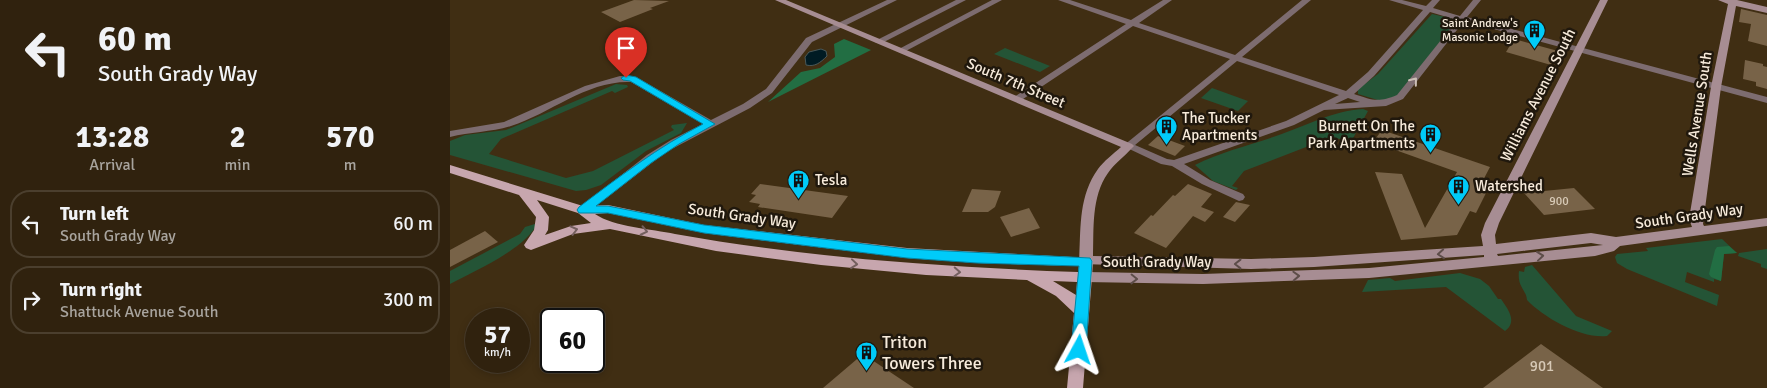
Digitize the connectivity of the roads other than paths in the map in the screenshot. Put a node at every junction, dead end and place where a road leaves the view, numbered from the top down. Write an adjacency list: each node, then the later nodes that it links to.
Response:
1 (779, 0): 17 (street, South 7th Street)
2 (893, 0): 17 (street)
3 (962, 0): 18 (street)
4 (998, 0): 19 (street)
5 (1062, 0): 16 (street)
6 (1168, 0): 16 (street)
7 (1308, 0): 21 (street)
8 (1393, 0): 13 (street)
9 (1436, 0): 13 (street)
10 (1477, 0): 15 (street)
11 (1604, 0): 20 (street, Williams Avenue South)
12 (1729, 1): 14 (street); 22 (street, Wells Avenue South)
13 (1428, 9): 15 (street); 23 (street)
14 (1767, 10)
15 (1462, 18): 20 (street); 26 (street, one-way to 15)
16 (1132, 23): 21 (street); 24 (street)
17 (840, 24): 18 (street, South 7th Street); 28 (street)
18 (879, 42): 19 (street, South 7th Street)
19 (900, 50): 24 (street, South 7th Street)
20 (1579, 50): 22 (street); 45 (street, Williams Avenue South)
21 (1236, 58): 23 (street); 31 (street)
22 (1716, 86): 25 (street); 40 (street, Wells Avenue South)
23 (1347, 95): 26 (street); 27 (street)
24 (1016, 99): 30 (street, South 7th Street)
25 (1767, 100)
26 (1374, 104): 27 (street)
27 (1321, 109): 33 (street)
28 (710, 124): 29 (street); 37 (street)
29 (451, 134)
30 (1100, 134): 31 (street, South 7th Street); 32 (street)
31 (1128, 146): 32 (street); 33 (street, South 7th Street)
32 (1114, 160): 47 (street)
33 (1175, 163): 36 (street, South 7th Street)
34 (450, 169): 35 (main road, South Grady Way)
35 (524, 192): 37 (main road, South Grady Way); 39 (main road, one-way to 39)
36 (1239, 197)
37 (583, 210): 39 (main road, South Grady Way); 41 (main road, South Grady Way)
38 (1767, 222): 40 (street, South Grady Way)
39 (620, 226): 43 (main road, South Grady Way, one-way to 43)
40 (1701, 232): 45 (street, South Grady Way)
41 (794, 240): 42 (main road, South Grady Way); 43 (main road)
42 (850, 247): 44 (main road); 46 (main road, South Grady Way)
43 (736, 248): 44 (main road, South Grady Way)
44 (780, 255): 48 (main road, South Grady Way, one-way to 48)
45 (1490, 255): 47 (street, South Grady Way, one-way to 47); 50 (street, South Grady Way, one-way to 45)
46 (940, 256): 47 (main road, South Grady Way); 48 (main road)
47 (1086, 261): 50 (main road)
48 (922, 270): 49 (main road, South Grady Way, one-way to 49)
49 (1026, 275): 50 (main road, South Grady Way); 51 (main road)
50 (1085, 278): 51 (main road)
51 (1082, 313): 52 (main road)
52 (1075, 388)

